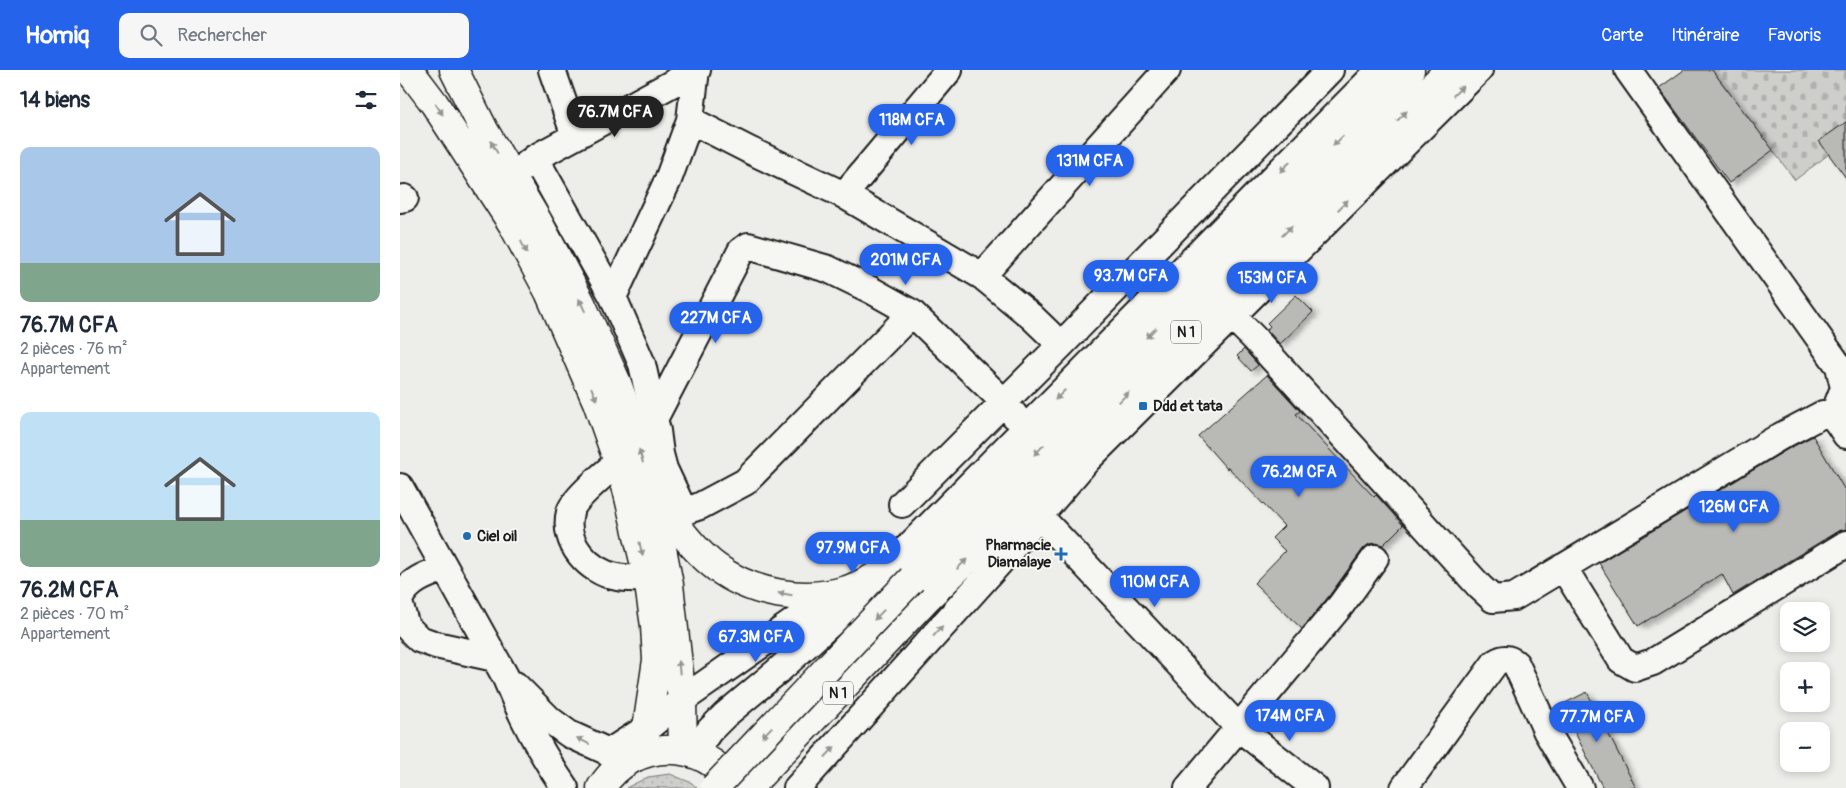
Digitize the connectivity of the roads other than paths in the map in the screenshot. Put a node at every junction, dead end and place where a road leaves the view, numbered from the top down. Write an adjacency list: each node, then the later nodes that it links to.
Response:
1 (409, 70): 27 (main road, one-way to 27)
2 (454, 70): 16 (main road, one-way to 2)
3 (552, 70): 14 (street)
4 (696, 70): 13 (street); 14 (street)
5 (949, 70): 17 (street)
6 (1168, 70): 18 (street)
7 (1330, 70): 22 (street)
8 (1380, 70): 26 (street, one-way to 26)
9 (1410, 70): 29 (main road, N 1, one-way to 29)
10 (1448, 70): 20 (main road, N 1, one-way to 10)
11 (1480, 70): 20 (street, one-way to 11)
12 (1628, 70): 25 (street)
13 (690, 120): 17 (street); 19 (street)
14 (575, 136): 15 (street)
15 (535, 158): 16 (street); 19 (street)
16 (511, 176): 30 (main road, one-way to 16)
17 (844, 195): 18 (street)
18 (982, 276): 22 (street)
19 (613, 297): 24 (street)
20 (1224, 308): 29 (main road, N 1, one-way to 20); 35 (street)
21 (912, 313): 23 (street); 24 (street); 24 (street)
22 (1061, 345): 23 (street)
23 (1004, 402): 26 (street); 31 (street)
24 (654, 419)
25 (1839, 425): 35 (street)
26 (1026, 430): 29 (street)
27 (618, 462): 38 (main road, one-way to 38); 38 (street)
28 (400, 487): 32 (street)
29 (1014, 492): 37 (street); 39 (main road, N 1); 46 (street); 54 (street, one-way to 29)
30 (652, 496): 40 (main road, one-way to 30); 44 (main road, one-way to 30)
31 (902, 504)
32 (409, 515): 36 (street)
33 (1846, 544): 35 (street)
34 (1375, 558): 46 (street)
35 (1563, 567)
36 (445, 568): 41 (street); 43 (street)
37 (882, 574): 40 (main road); 47 (street)
38 (648, 578): 45 (main road)
39 (920, 588): 51 (main road, N 1, one-way to 51, bridge); 53 (main road, N 1)
40 (847, 590): 44 (street)
41 (400, 598)
42 (400, 606): 43 (street)
43 (500, 667): 48 (street, one-way to 43); 49 (street)
44 (682, 700): 45 (street); 47 (main road)
45 (647, 728): 48 (main road)
46 (1239, 728): 55 (street); 56 (street)
47 (688, 752): 48 (main road); 52 (main road)
48 (625, 756): 50 (main road)
49 (565, 788)
50 (601, 788)
51 (714, 788)
52 (736, 788)
53 (748, 788)
54 (797, 788)
55 (1188, 788)
56 (1316, 788)
57 (1404, 788): 58 (street)
58 (1580, 788)

